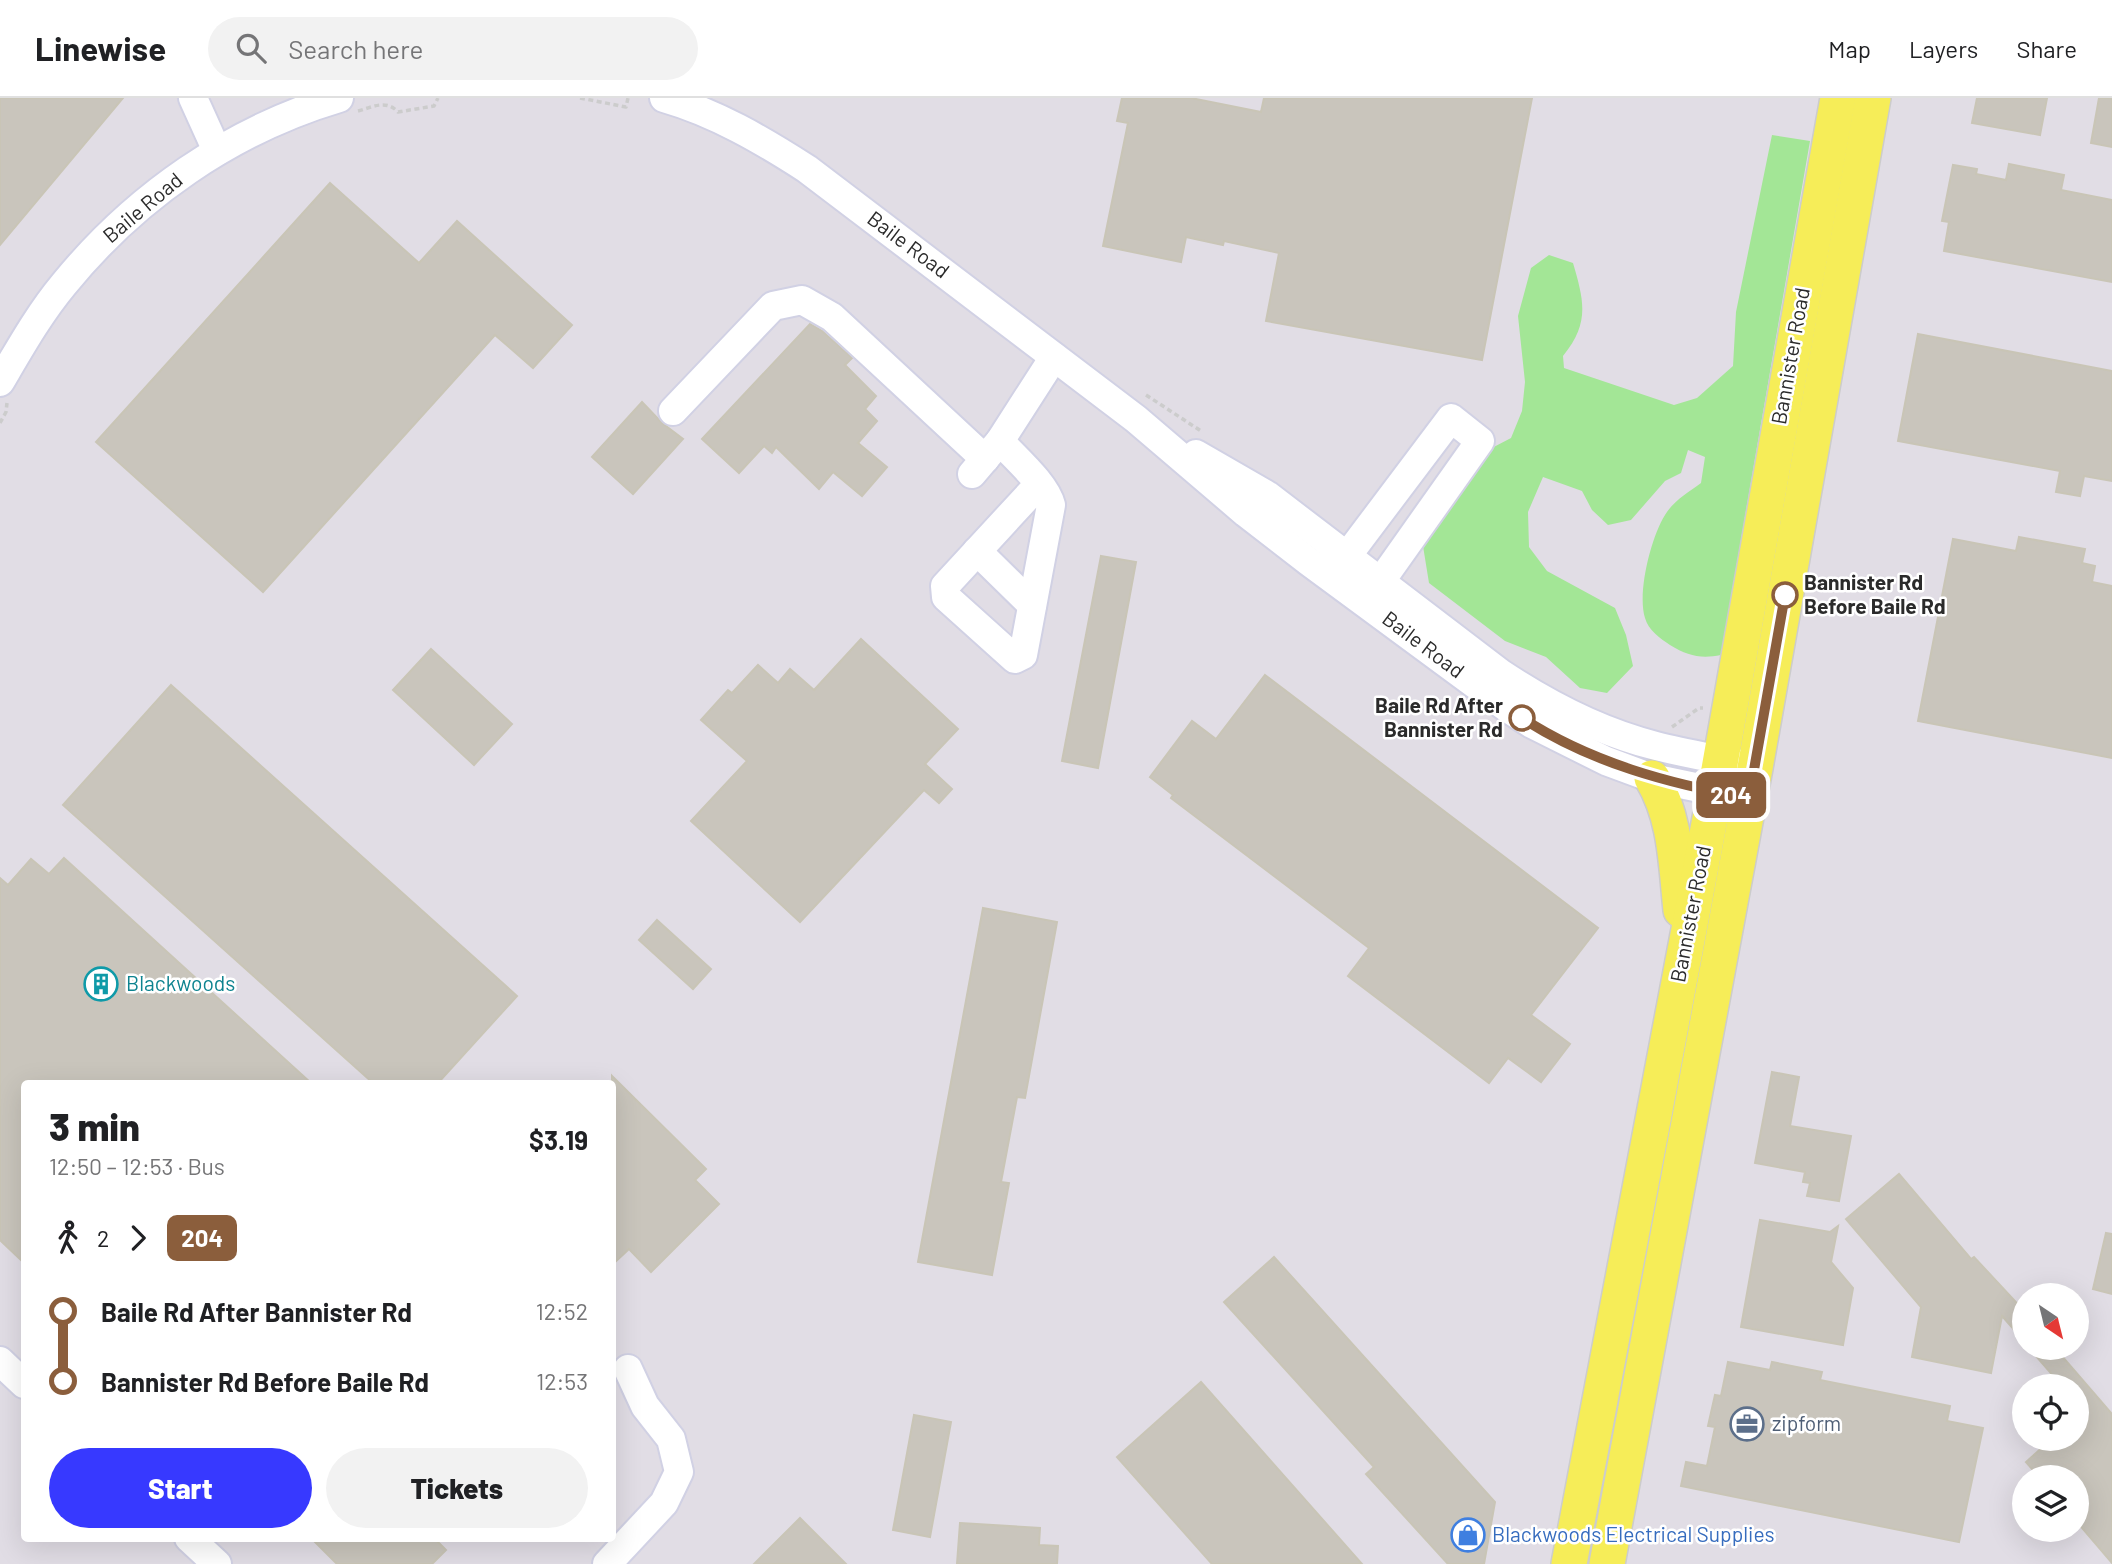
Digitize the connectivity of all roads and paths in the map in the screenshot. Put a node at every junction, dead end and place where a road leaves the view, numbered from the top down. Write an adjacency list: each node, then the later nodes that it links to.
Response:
1 (193, 98): 10 (street)
2 (438, 98): 9 (path)
3 (579, 98): 4 (path)
4 (628, 98)
5 (664, 98): 8 (street, Baile Road)
6 (1838, 98): 23 (main road, Bannister Road)
7 (1873, 98): 25 (main road, Bannister Road)
8 (694, 103): 11 (street, Baile Road)
9 (346, 105): 10 (street, Baile Road)
10 (216, 151): 12 (street, Baile Road)
11 (1054, 356): 15 (street); 20 (street, Baile Road)
12 (6, 388): 14 (path)
13 (673, 411): 15 (street)
14 (0, 423)
15 (985, 458): 18 (street)
16 (1420, 459): 17 (street); 17 (street); 20 (street)
17 (1449, 482): 21 (street)
18 (1039, 484): 19 (street); 22 (street)
19 (977, 551): 22 (street); 22 (street)
20 (1339, 566): 21 (street, Baile Road)
21 (1374, 591): 23 (street, Baile Road); 24 (street, Baile Road)
22 (1032, 605)
23 (1717, 776): 24 (street, Baile Road); 25 (street, Baile Road); 26 (main road, Bannister Road)
24 (1652, 778): 26 (main road)
25 (1752, 783): 34 (main road, Bannister Road)
26 (1685, 944): 33 (main road, Bannister Road)
27 (0, 1361): 29 (street)
28 (628, 1370): 32 (street)
29 (21, 1381)
30 (194, 1542): 31 (street)
31 (217, 1564)
32 (607, 1564)
33 (1569, 1564)
34 (1607, 1564)

